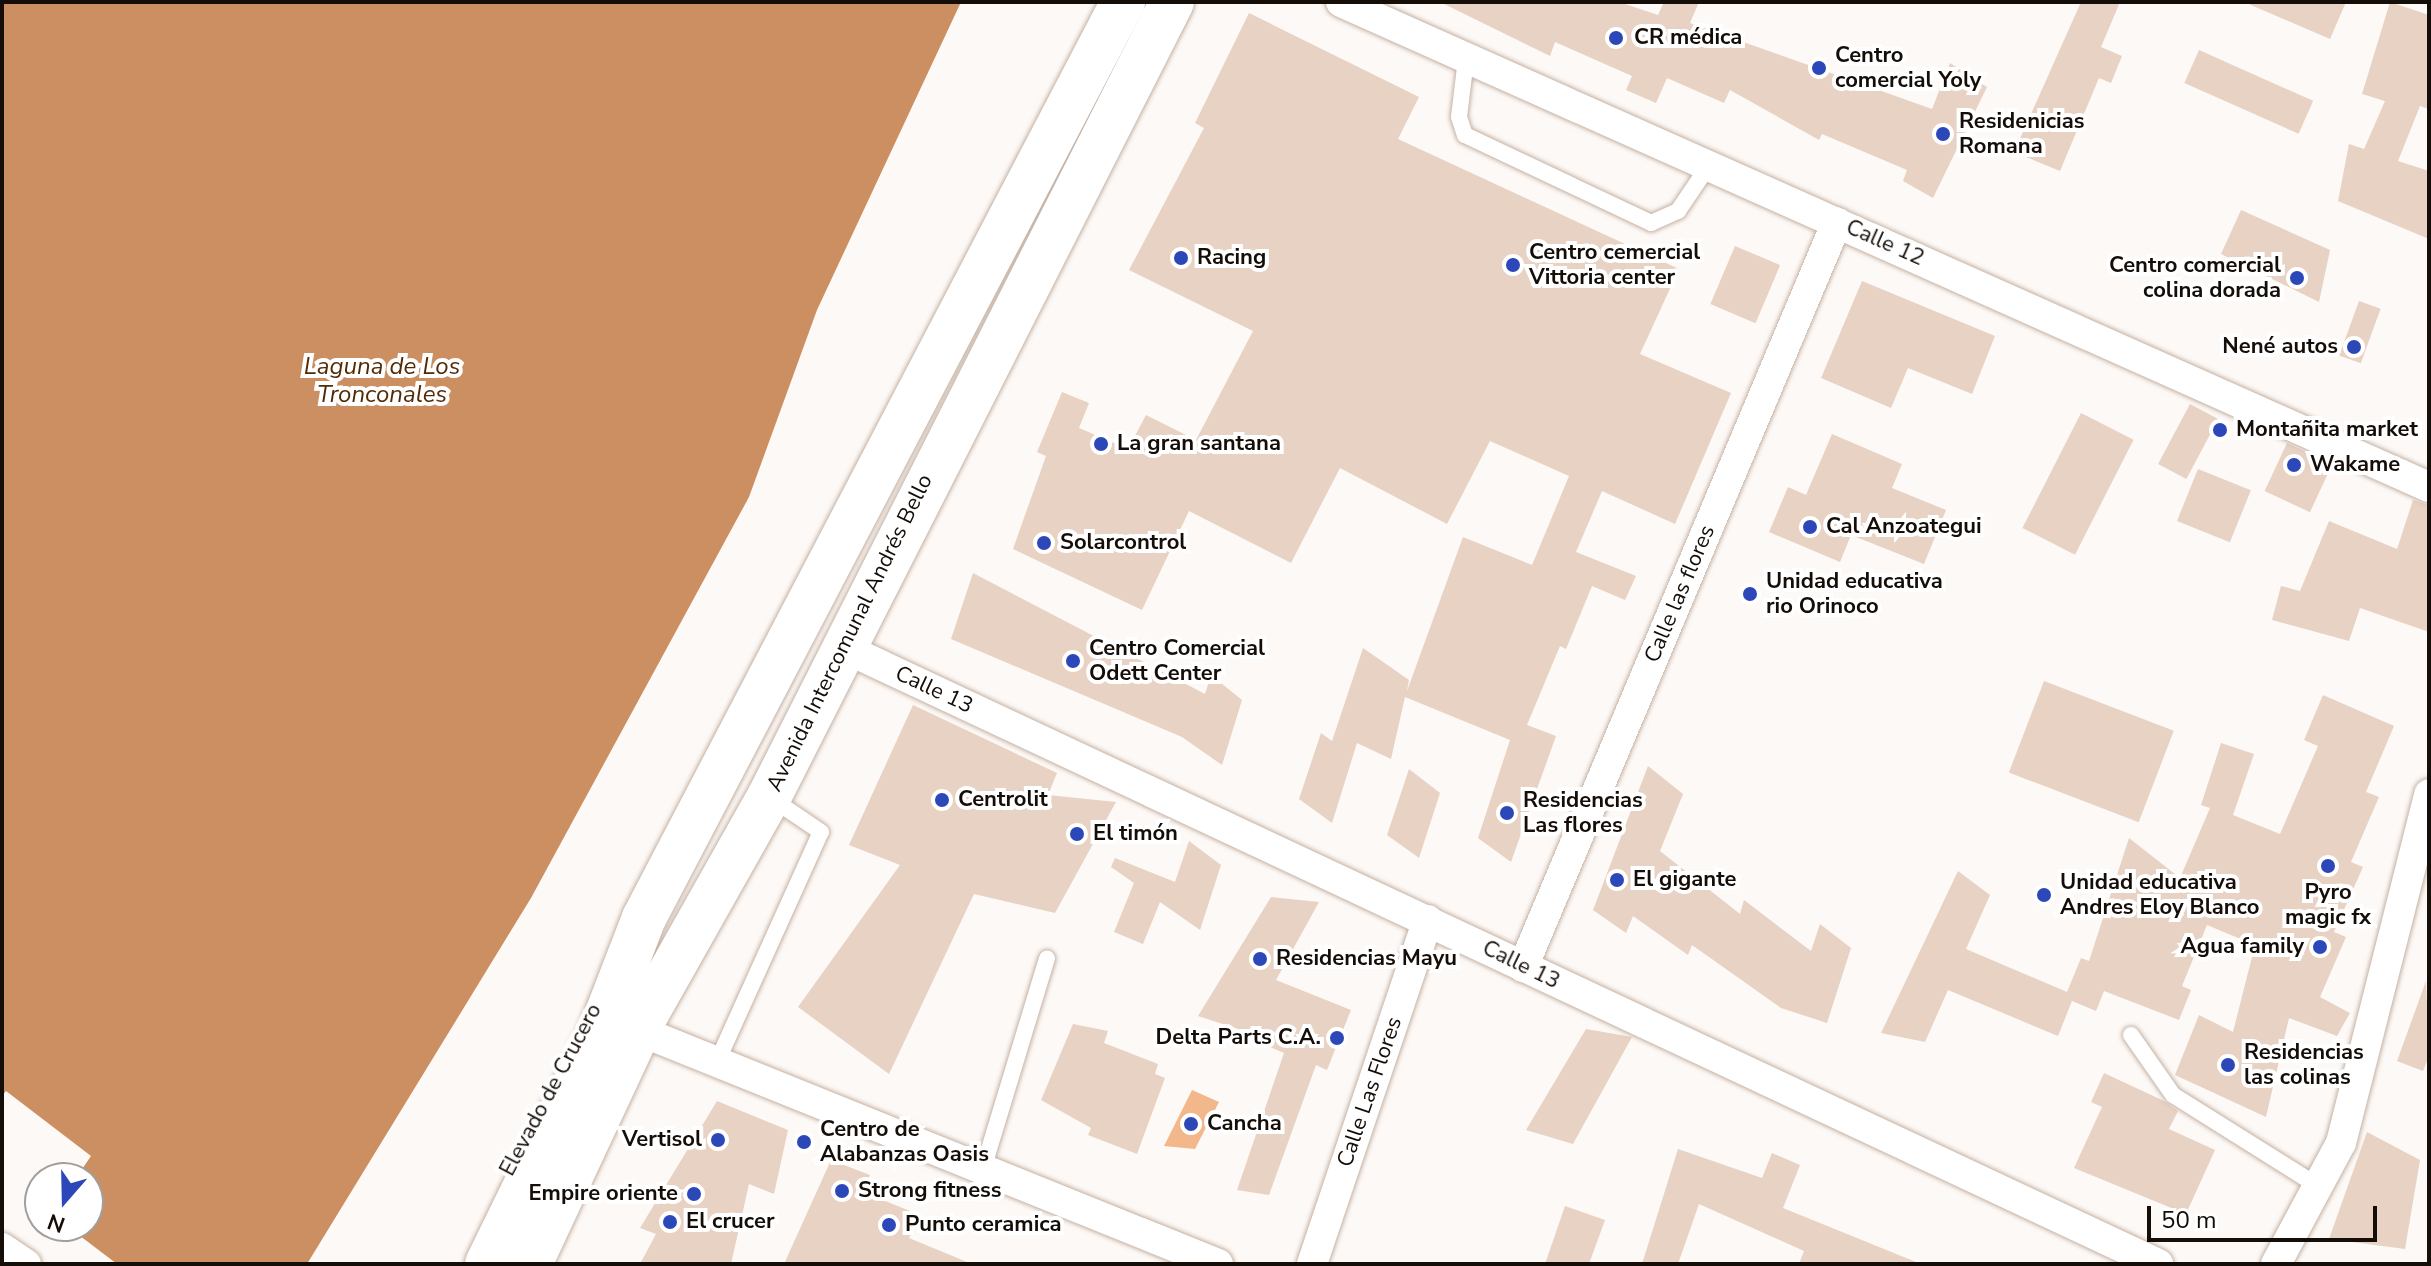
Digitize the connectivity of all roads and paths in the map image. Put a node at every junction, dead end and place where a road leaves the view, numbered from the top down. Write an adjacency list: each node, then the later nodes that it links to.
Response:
1 (1123, 2): 11 (main road, Avenida Intercomunal Andrés Bello)
2 (1172, 2): 8 (main road, Avenida Intercomunal Andrés Bello)
3 (1341, 2): 4 (street, Calle 12)
4 (1466, 59): 5 (street, Calle 12); 5 (lane)
5 (1709, 165): 6 (street, Calle 12)
6 (1837, 222): 7 (street, Calle 12); 14 (street, Calle las flores)
7 (2429, 487)
8 (840, 646): 10 (main road, Avenida Intercomunal Andrés Bello); 12 (street, Calle 13)
9 (2429, 794): 19 (street)
10 (769, 797): 16 (main road, Avenida Intercomunal Andrés Bello); 17 (lane)
11 (644, 918): 16 (main road, Avenida Intercomunal Andrés Bello); 22 (main road, Elevado de Crucero)
12 (1428, 920): 14 (street, Calle 13); 27 (street, Calle Las Flores)
13 (1047, 959): 18 (lane)
14 (1523, 967): 28 (street, Calle 13)
15 (2131, 1035): 19 (lane)
16 (627, 1042): 17 (street); 23 (main road, Avenida Intercomunal Andrés Bello); 24 (main road, Avenida Intercomunal Andrés Bello); 25 (main road)
17 (717, 1062): 18 (street)
18 (983, 1169): 26 (street)
19 (2318, 1186): 29 (street)
20 (2, 1248): 21 (street)
21 (26, 1264)
22 (461, 1264)
23 (487, 1264)
24 (530, 1264)
25 (554, 1264)
26 (1218, 1264)
27 (1312, 1264)
28 (2158, 1264)
29 (2276, 1264)

